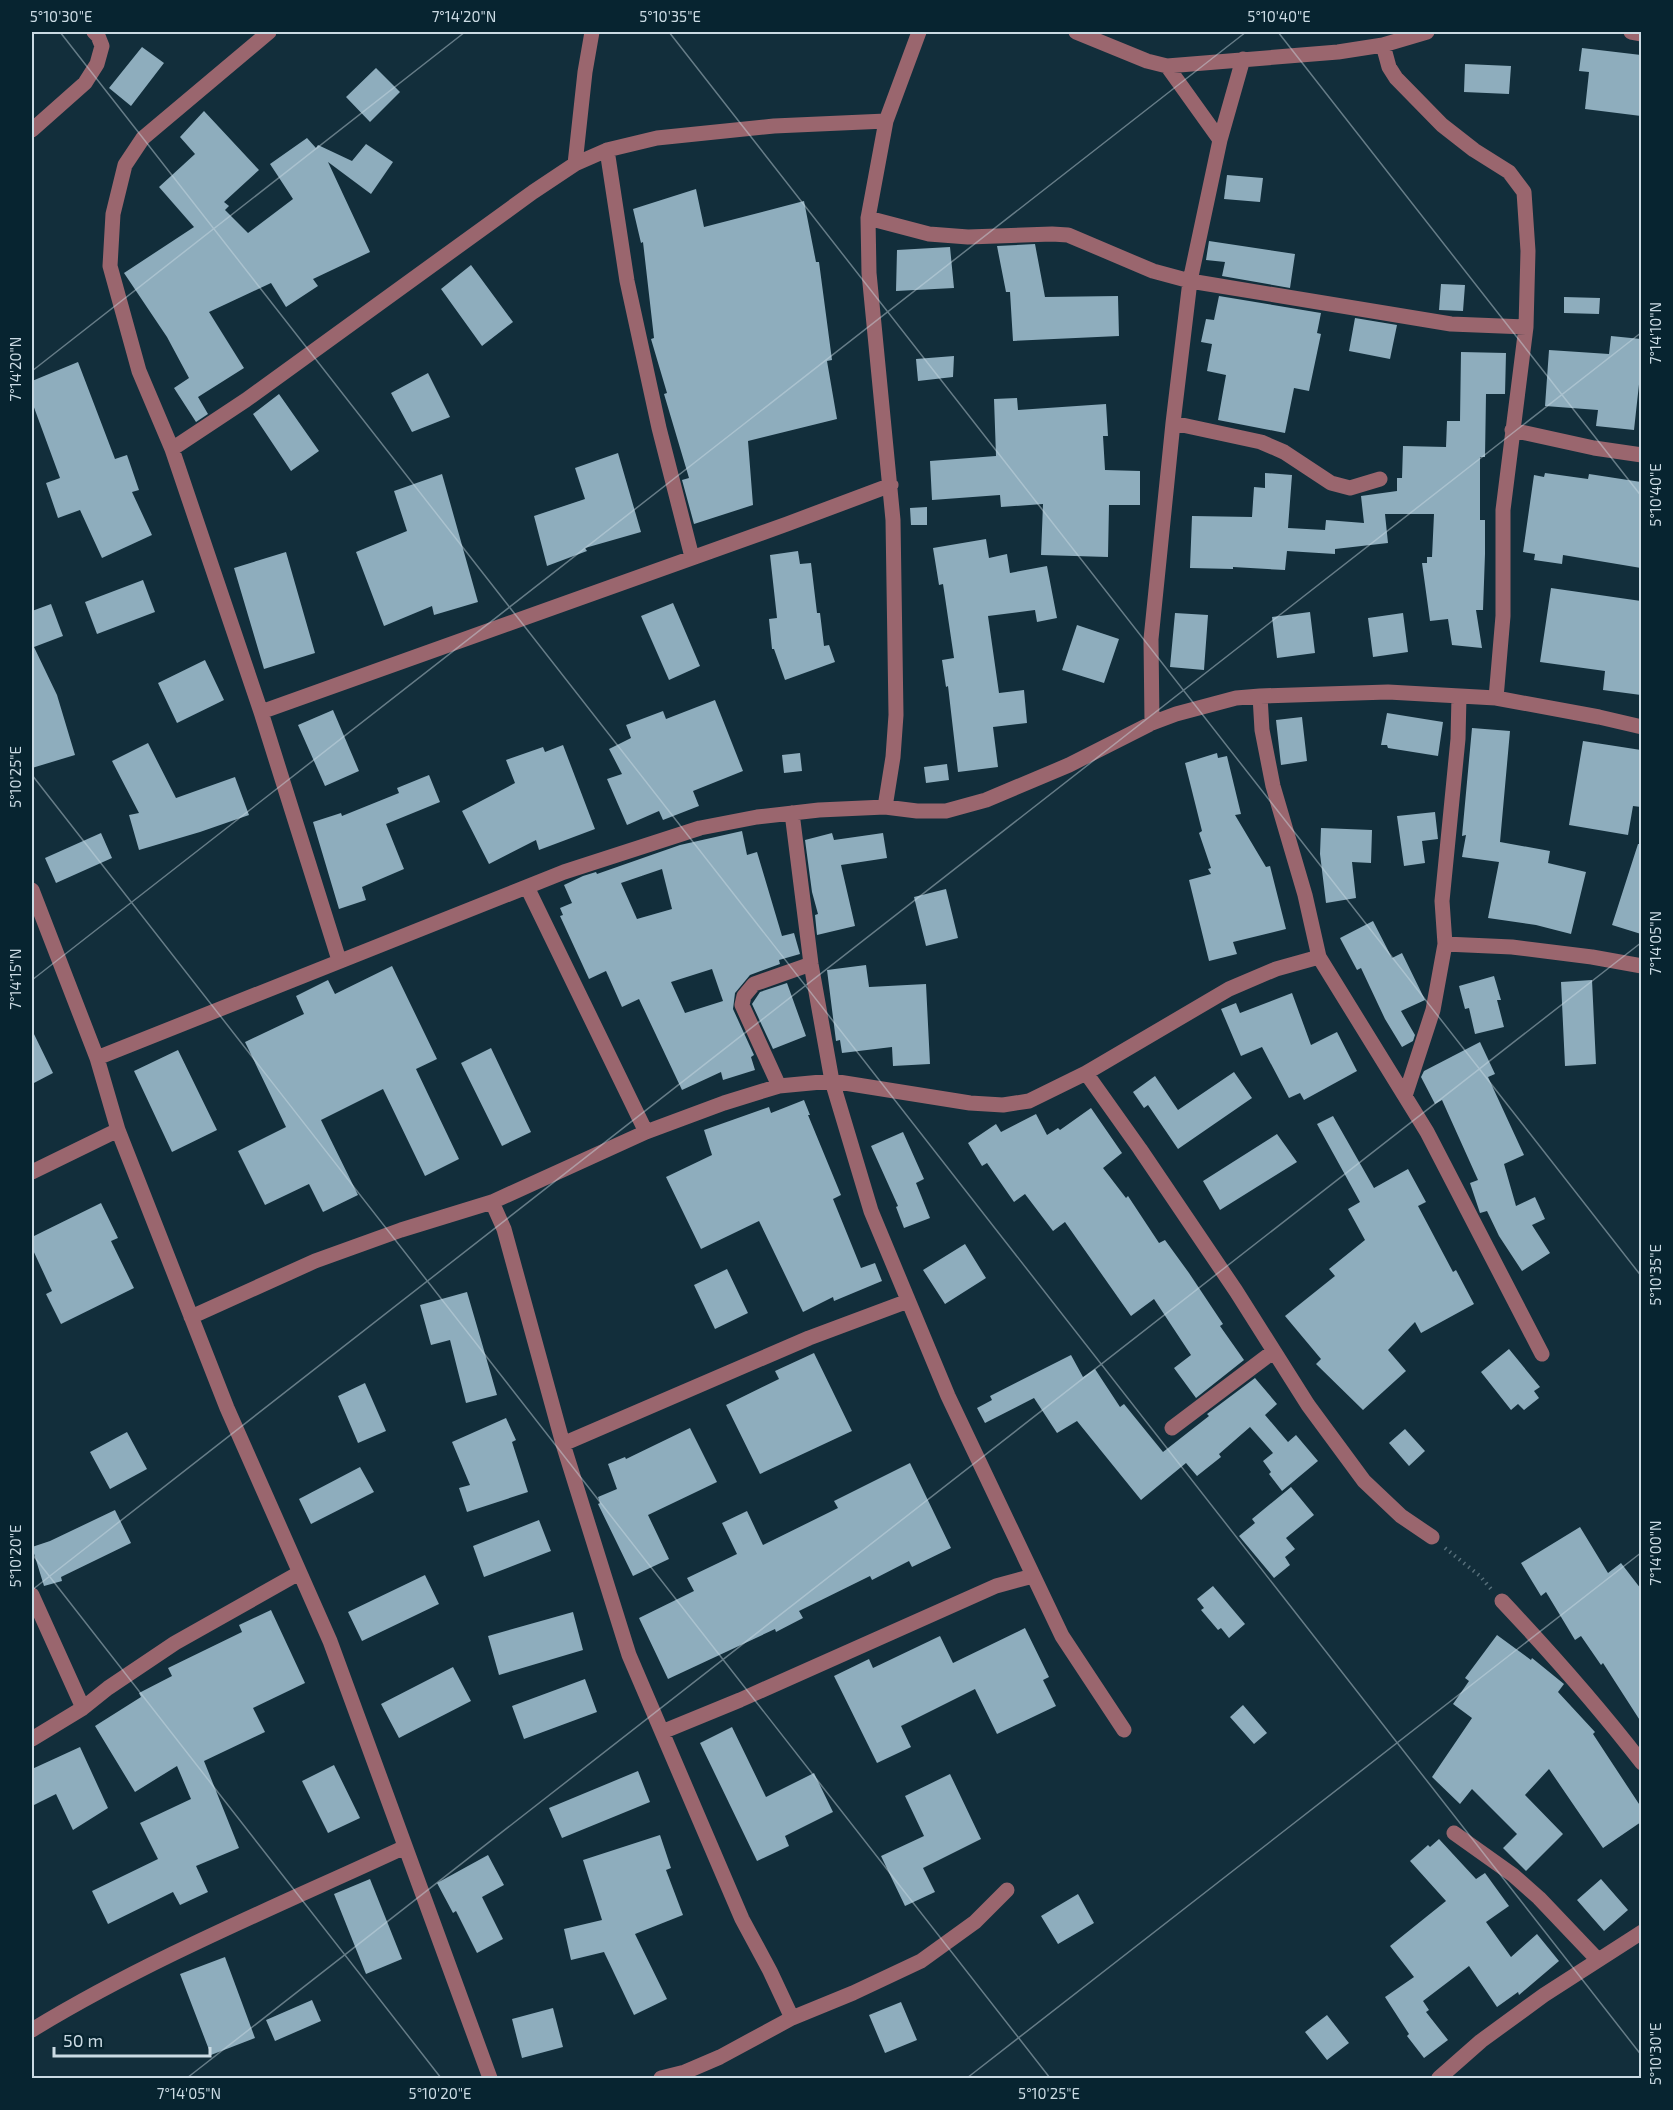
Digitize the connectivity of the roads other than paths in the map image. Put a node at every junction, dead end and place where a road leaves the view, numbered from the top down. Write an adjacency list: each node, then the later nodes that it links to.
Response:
1 (94, 32): 13 (street)
2 (269, 32): 22 (street)
3 (592, 32): 16 (street)
4 (920, 32): 12 (street)
5 (1076, 32): 11 (street)
6 (1427, 32): 9 (street)
7 (1631, 32): 8 (street)
8 (1641, 34)
9 (1383, 45): 10 (street); 19 (street)
10 (1243, 58): 11 (street); 14 (street)
11 (1167, 66): 14 (street)
12 (886, 121): 15 (street); 17 (street)
13 (32, 130)
14 (1220, 140): 18 (street)
15 (607, 150): 16 (street); 26 (street)
16 (575, 164): 22 (street)
17 (868, 218): 18 (street); 25 (street)
18 (1190, 281): 19 (street); 20 (street)
19 (1526, 327): 21 (street)
20 (1173, 423): 24 (street); 31 (street)
21 (1512, 430): 23 (street); 29 (street)
22 (172, 449): 30 (street)
23 (1641, 455)
24 (1380, 480)
25 (891, 485): 26 (street); 33 (street)
26 (693, 557): 30 (street)
27 (1260, 696): 28 (street); 31 (street); 38 (street)
28 (1459, 696): 29 (street); 37 (street)
29 (1497, 698): 32 (street)
30 (261, 711): 39 (street)
31 (1152, 723): 33 (street)
32 (1641, 727)
33 (885, 807): 34 (street)
34 (792, 813): 35 (street); 40 (street)
35 (527, 887): 39 (street); 48 (street)
36 (32, 890): 42 (street)
37 (1445, 944): 41 (street); 46 (street)
38 (1318, 957): 43 (street); 46 (street)
39 (339, 960): 42 (street)
40 (811, 964): 44 (street); 45 (street)
41 (1641, 966)
42 (97, 1058): 47 (street)
43 (1086, 1072): 44 (street); 53 (street)
44 (832, 1081): 45 (street); 51 (street)
45 (779, 1086): 48 (street)
46 (1405, 1096): 54 (street)
47 (118, 1130): 49 (street); 52 (street)
48 (645, 1132): 50 (street)
49 (32, 1172)
50 (492, 1202): 52 (street); 56 (street)
51 (908, 1301): 56 (street); 59 (street)
52 (191, 1317): 58 (street)
53 (1274, 1351): 55 (street); 57 (street)
54 (1542, 1354)
55 (1172, 1428)
56 (563, 1444): 64 (street)
57 (1432, 1537)
58 (299, 1573): 62 (street); 68 (street)
59 (1033, 1576): 63 (street); 64 (street)
60 (32, 1595): 62 (street)
61 (1502, 1600): 66 (street)
62 (83, 1708): 65 (street)
63 (1124, 1731)
64 (662, 1732): 72 (street)
65 (32, 1739)
66 (1641, 1763)
67 (1454, 1833): 71 (street)
68 (405, 1847): 73 (street); 74 (street)
69 (1007, 1890): 72 (street)
70 (1641, 1932): 71 (street)
71 (1598, 1960): 76 (street)
72 (792, 2018): 75 (street)
73 (32, 2030)
74 (490, 2079)
75 (661, 2079)
76 (1439, 2079)

